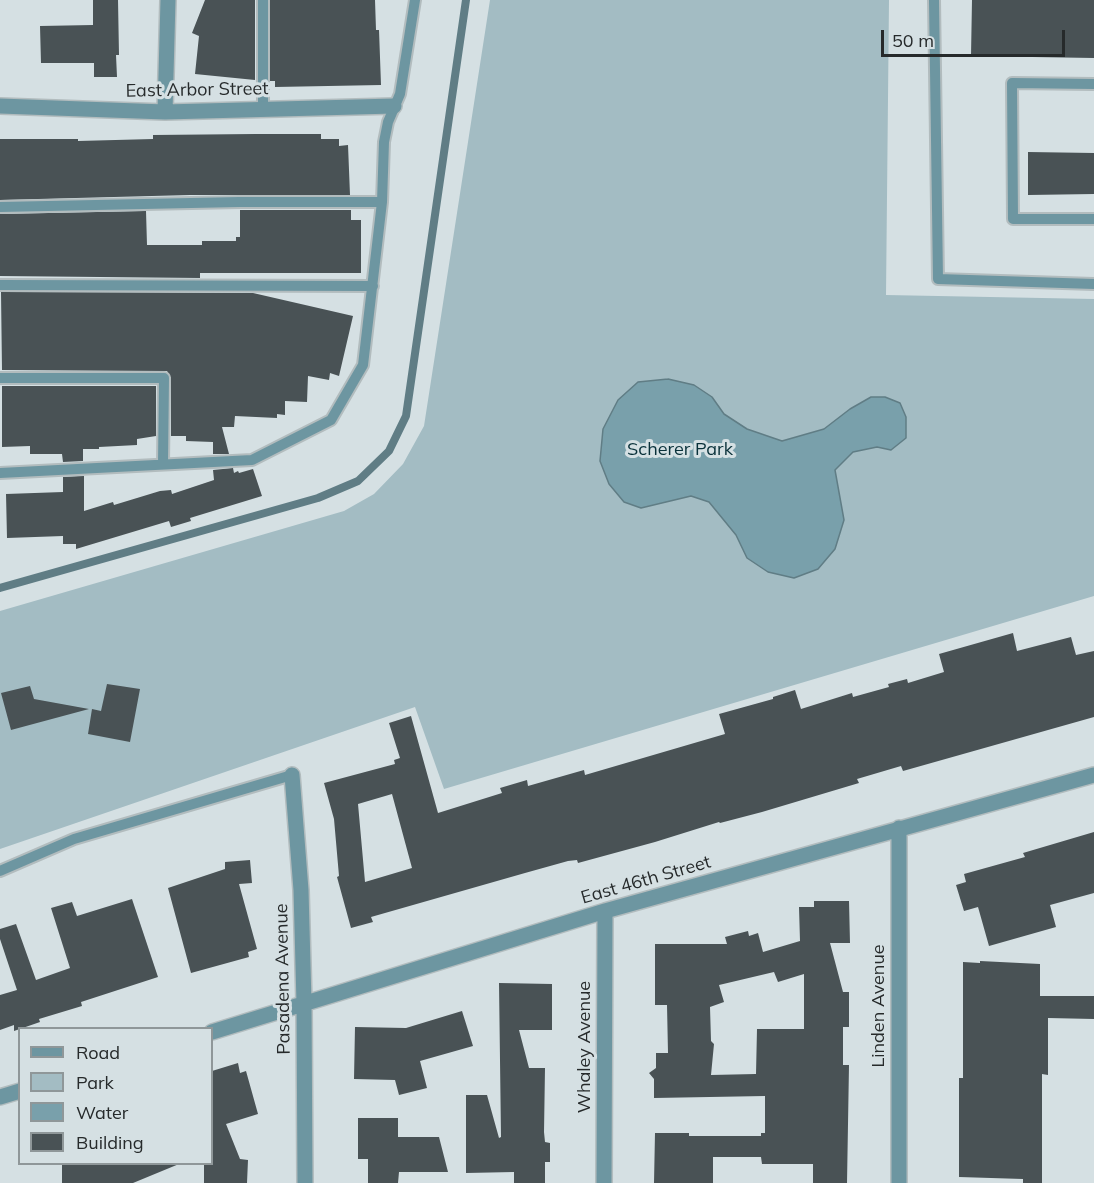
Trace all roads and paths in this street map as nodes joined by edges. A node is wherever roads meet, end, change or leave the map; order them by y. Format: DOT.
graph roads {
  1 [pos="168,0"];
  2 [pos="263,0"];
  3 [pos="415,0"];
  4 [pos="933,0"];
  5 [pos="1094,84"];
  6 [pos="0,106"];
  7 [pos="394,106"];
  8 [pos="263,109"];
  9 [pos="165,112"];
  10 [pos="382,202"];
  11 [pos="0,207"];
  12 [pos="1094,219"];
  13 [pos="1094,284"];
  14 [pos="0,285"];
  15 [pos="373,286"];
  16 [pos="0,378"];
  17 [pos="163,464"];
  18 [pos="0,473"];
  19 [pos="292,775"];
  20 [pos="1094,775"];
  21 [pos="899,828"];
  22 [pos="0,871"];
  23 [pos="605,911"];
  24 [pos="304,1003"];
  25 [pos="213,1032"];
  26 [pos="18,1092"];
  27 [pos="0,1097"];
  28 [pos="305,1183"];
  29 [pos="604,1183"];
  30 [pos="899,1183"];
  1 -- 9 [label="street"];
  2 -- 8 [label="lane"];
  3 -- 7 [label="lane"];
  4 -- 13 [label="lane"];
  5 -- 12 [label="lane"];
  6 -- 9 [label="street, East Arbor Street"];
  7 -- 8 [label="street, East Arbor Street"];
  7 -- 10 [label="lane"];
  8 -- 9 [label="street, East Arbor Street"];
  10 -- 11 [label="lane"];
  10 -- 15 [label="lane"];
  14 -- 15 [label="lane"];
  15 -- 17 [label="lane"];
  16 -- 17 [label="lane"];
  17 -- 18 [label="lane"];
  19 -- 22 [label="lane"];
  19 -- 24 [label="street, Pasadena Avenue"];
  20 -- 21 [label="street, East 46th Street"];
  21 -- 23 [label="street, East 46th Street"];
  21 -- 30 [label="street, Linden Avenue"];
  23 -- 24 [label="street, East 46th Street"];
  23 -- 29 [label="street, Whaley Avenue"];
  24 -- 25 [label="street, East 46th Street"];
  24 -- 28 [label="street, Pasadena Avenue"];
  26 -- 27 [label="street"];
}
